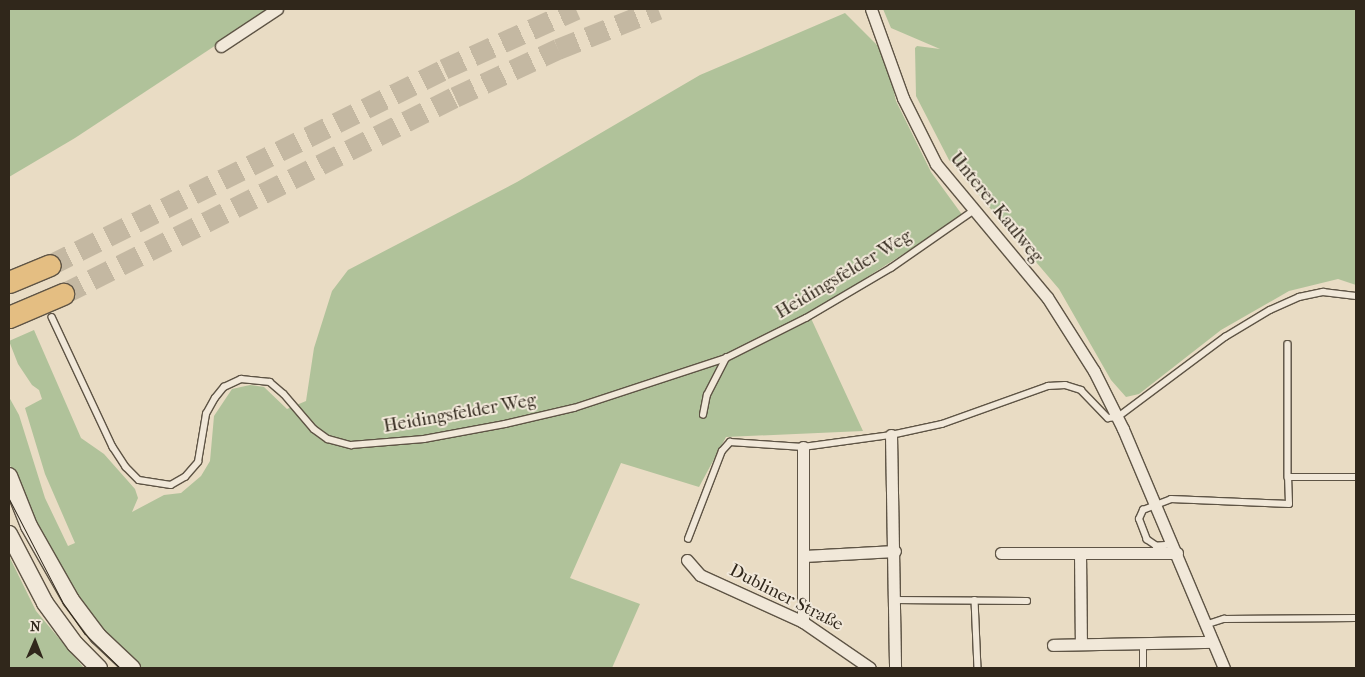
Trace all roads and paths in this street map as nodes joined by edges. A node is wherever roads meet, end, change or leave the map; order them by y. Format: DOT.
graph roads {
  1 [pos="277,9"];
  2 [pos="871,9"];
  3 [pos="221,46"];
  4 [pos="973,211"];
  5 [pos="50,265"];
  6 [pos="9,282"];
  7 [pos="63,294"];
  8 [pos="1356,296"];
  9 [pos="9,317"];
  10 [pos="52,317"];
  11 [pos="1288,344"];
  12 [pos="726,358"];
  13 [pos="703,415"];
  14 [pos="1118,417"];
  15 [pos="891,435"];
  16 [pos="803,447"];
  17 [pos="9,476"];
  18 [pos="1288,477"];
  19 [pos="1356,477"];
  20 [pos="1156,504"];
  21 [pos="9,534"];
  22 [pos="688,540"];
  23 [pos="1176,549"];
  24 [pos="895,551"];
  25 [pos="1001,553"];
  26 [pos="1080,553"];
  27 [pos="804,556"];
  28 [pos="687,560"];
  29 [pos="895,600"];
  30 [pos="975,600"];
  31 [pos="1027,601"];
  32 [pos="1356,618"];
  33 [pos="803,622"];
  34 [pos="1205,625"];
  35 [pos="1212,642"];
  36 [pos="1081,643"];
  37 [pos="1143,643"];
  38 [pos="1053,644"];
  39 [pos="100,668"];
  40 [pos="132,668"];
  41 [pos="870,668"];
  42 [pos="895,668"];
  43 [pos="978,668"];
  44 [pos="1143,668"];
  45 [pos="1224,668"];
  1 -- 3 [label="street"];
  2 -- 4 [label="street, Unterer Kaulweg"];
  4 -- 12 [label="lane, Heidingsfelder Weg"];
  4 -- 14 [label="street, Unterer Kaulweg"];
  5 -- 6 [label="highway"];
  7 -- 9 [label="highway"];
  8 -- 14 [label="lane"];
  10 -- 12 [label="lane, Heidingsfelder Weg"];
  11 -- 18 [label="lane"];
  12 -- 13 [label="lane"];
  14 -- 15 [label="lane"];
  14 -- 20 [label="street, Unterer Kaulweg"];
  15 -- 16 [label="lane"];
  15 -- 24 [label="street"];
  16 -- 22 [label="lane"];
  16 -- 27 [label="street"];
  17 -- 40 [label="main road"];
  18 -- 19 [label="lane"];
  18 -- 20 [label="lane"];
  20 -- 23 [label="street, Unterer Kaulweg"];
  20 -- 23 [label="lane"];
  21 -- 39 [label="main road"];
  23 -- 26 [label="street"];
  23 -- 34 [label="street, Unterer Kaulweg"];
  24 -- 27 [label="street"];
  24 -- 29 [label="street"];
  25 -- 26 [label="street"];
  26 -- 36 [label="street"];
  27 -- 33 [label="street"];
  28 -- 33 [label="street, Dubliner Straße"];
  29 -- 30 [label="lane"];
  29 -- 42 [label="street"];
  30 -- 31 [label="lane"];
  30 -- 43 [label="lane"];
  32 -- 34 [label="lane"];
  33 -- 41 [label="street, Dubliner Straße"];
  34 -- 35 [label="street, Unterer Kaulweg"];
  35 -- 37 [label="street"];
  35 -- 45 [label="street, Unterer Kaulweg"];
  36 -- 37 [label="street"];
  36 -- 38 [label="street"];
  37 -- 44 [label="lane"];
}
